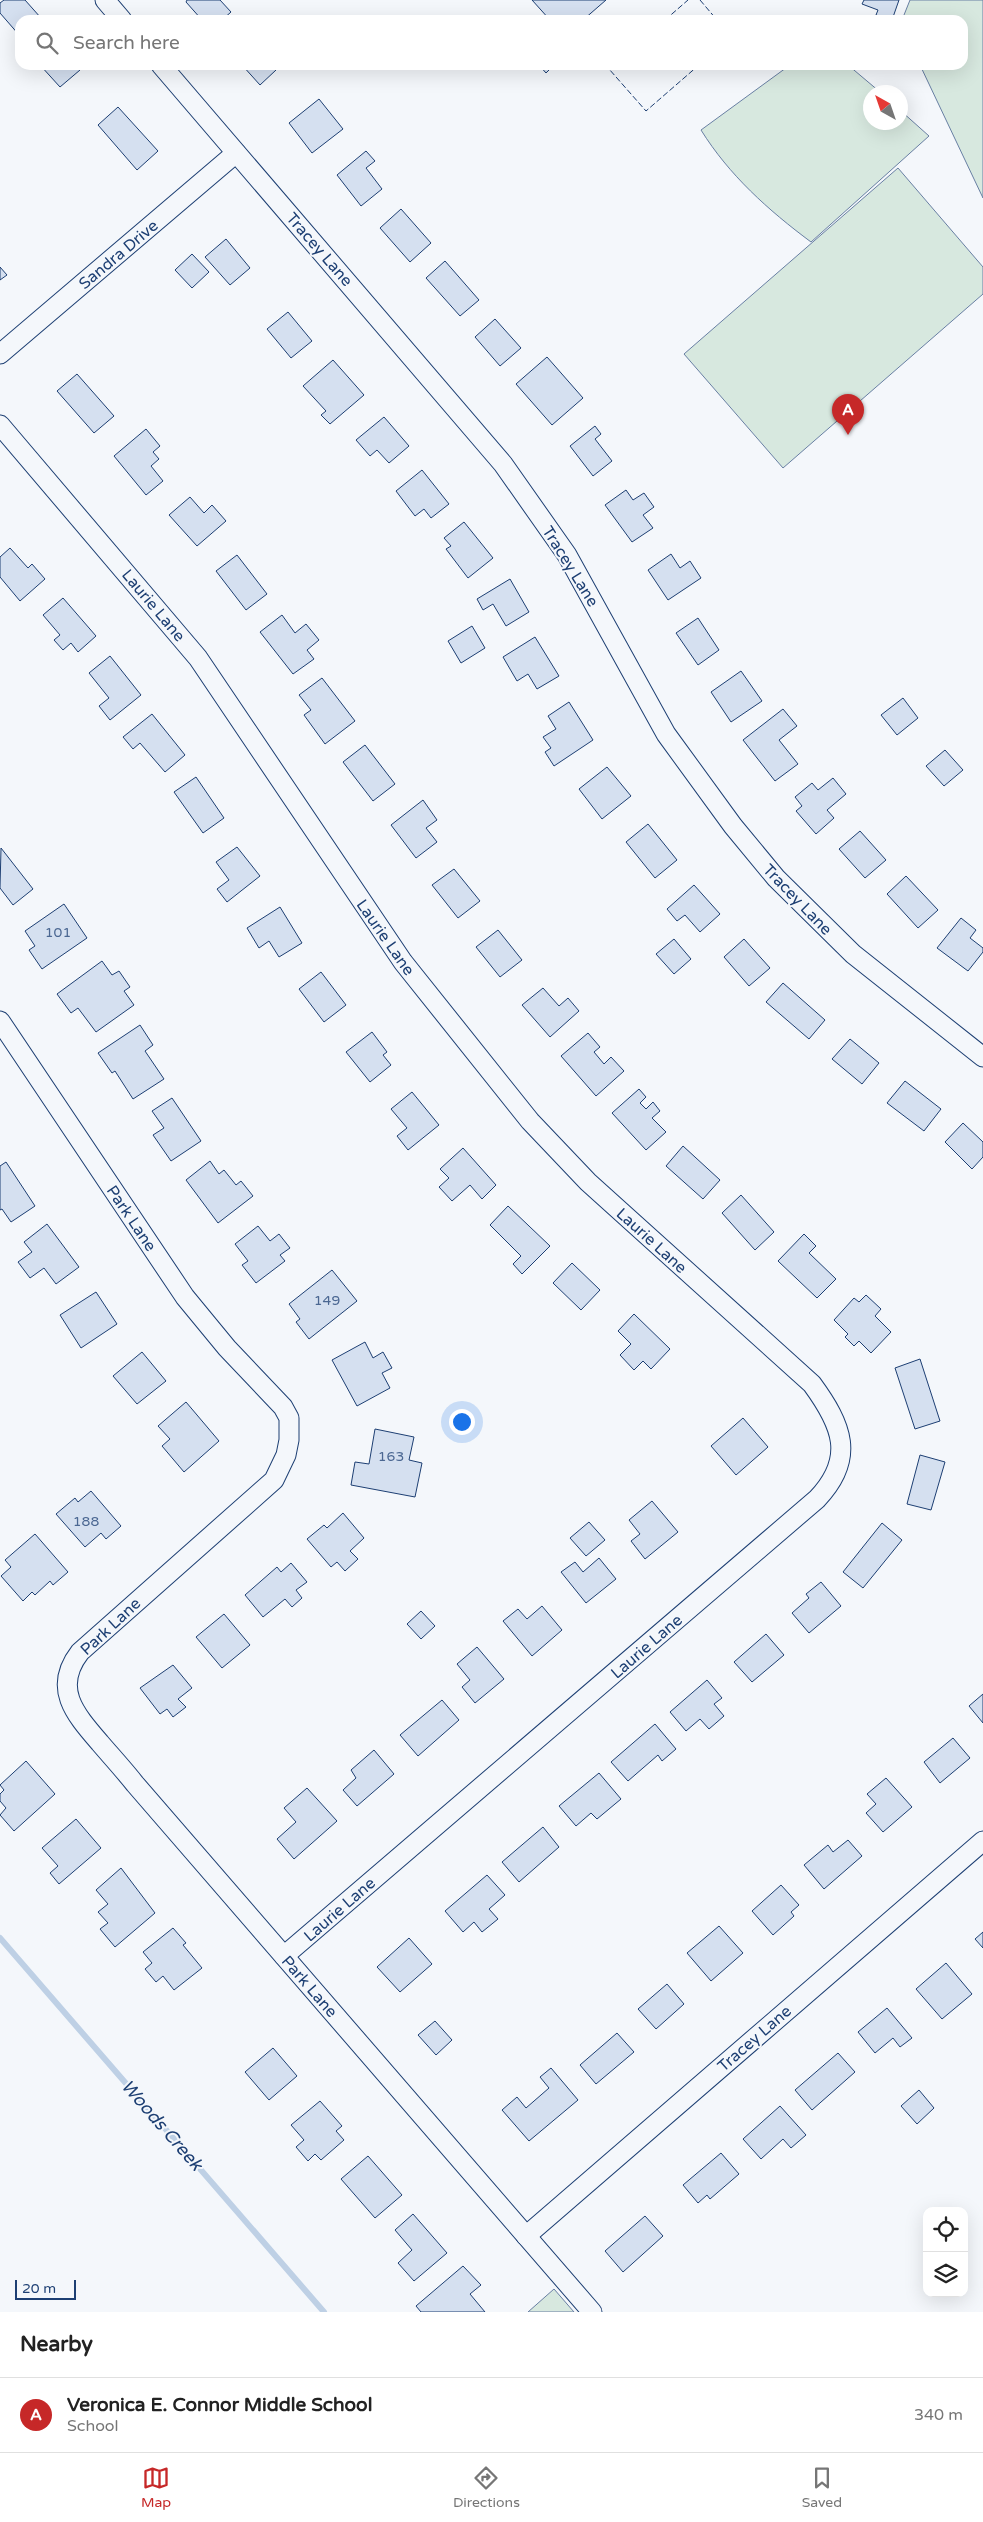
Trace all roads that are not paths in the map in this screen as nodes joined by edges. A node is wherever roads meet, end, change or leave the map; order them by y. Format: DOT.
graph roads {
  1 [pos="105,0"];
  2 [pos="118,15"];
  3 [pos="165,70"];
  4 [pos="236,153"];
  5 [pos="0,354"];
  6 [pos="0,425"];
  7 [pos="0,1021"];
  8 [pos="983,1057"];
  9 [pos="983,1841"];
  10 [pos="284,1956"];
  11 [pos="526,2236"];
  12 [pos="592,2312"];
  1 -- 2 [label="street"];
  3 -- 4 [label="street, Tracey Lane"];
  4 -- 5 [label="street, Sandra Drive"];
  4 -- 8 [label="street, Tracey Lane"];
  6 -- 10 [label="street, Laurie Lane"];
  7 -- 10 [label="street, Park Lane"];
  9 -- 11 [label="street, Tracey Lane"];
  10 -- 11 [label="street, Park Lane"];
  11 -- 12 [label="street, Park Lane"];
}
